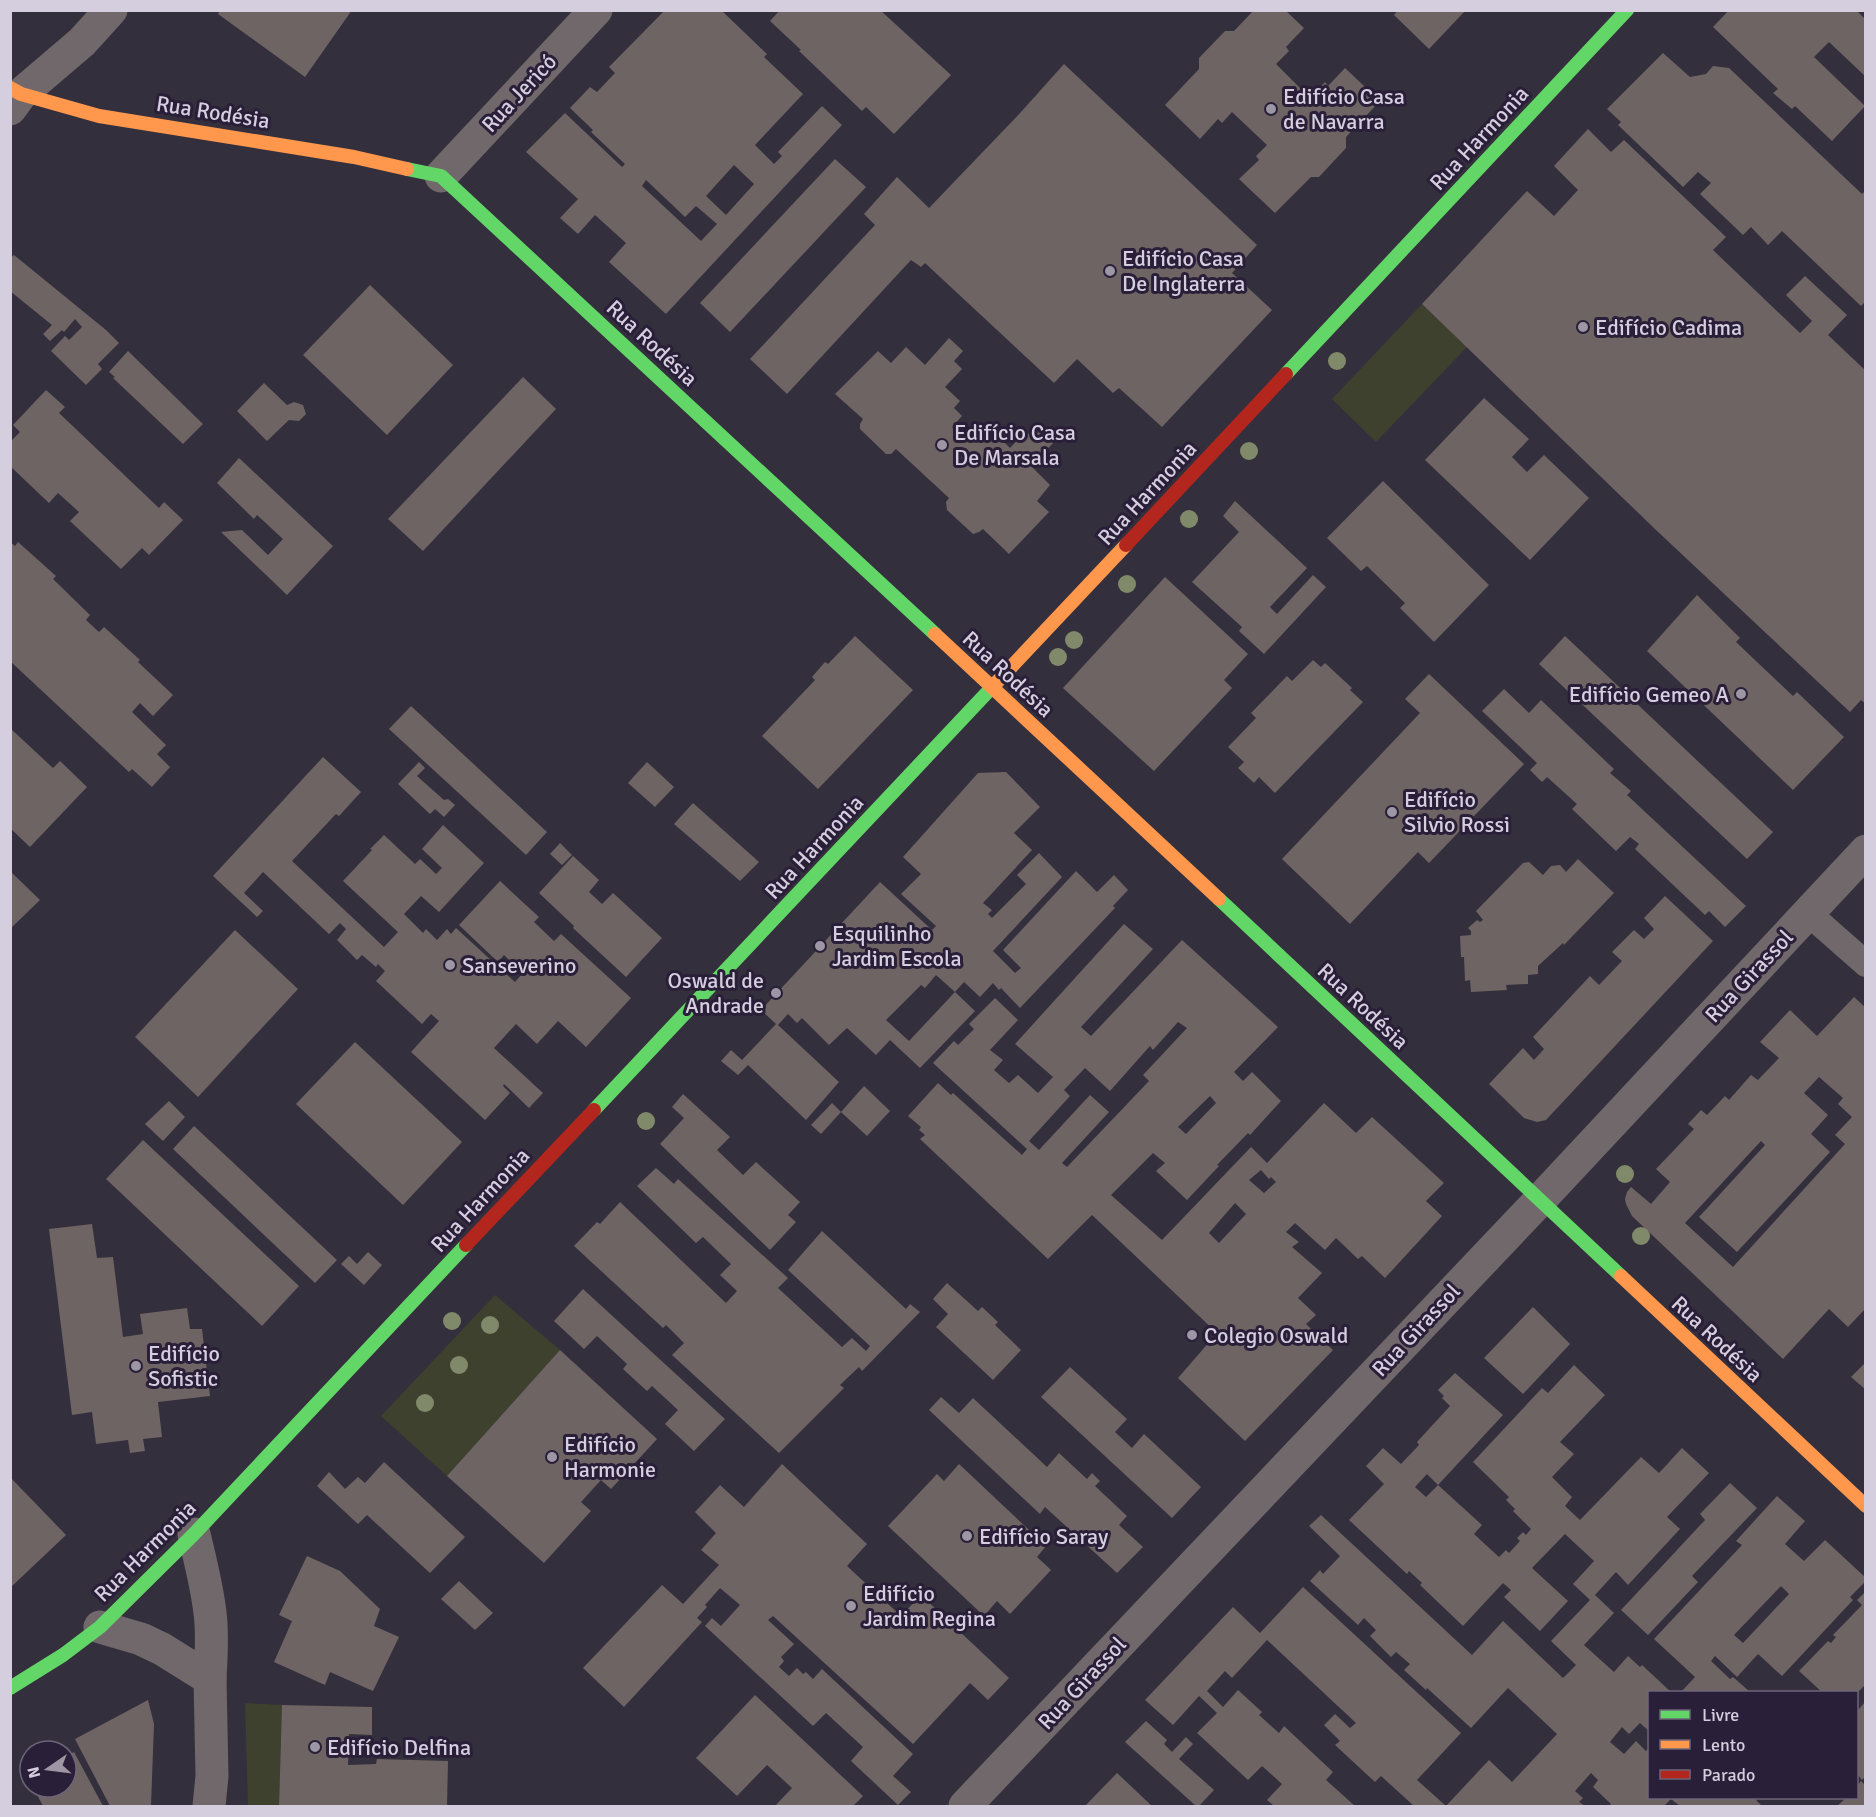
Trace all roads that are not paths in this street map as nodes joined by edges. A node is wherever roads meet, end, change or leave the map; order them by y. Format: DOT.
graph roads {
  1 [pos="111,10"];
  2 [pos="596,10"];
  3 [pos="1627,10"];
  4 [pos="14,97"];
  5 [pos="441,176"];
  6 [pos="993,687"];
  7 [pos="1866,851"];
  8 [pos="1808,913"];
  9 [pos="1866,964"];
  10 [pos="1539,1201"];
  11 [pos="1866,1506"];
  12 [pos="194,1534"];
  13 [pos="100,1627"];
  14 [pos="210,1679"];
  15 [pos="10,1688"];
  16 [pos="209,1806"];
  17 [pos="965,1806"];
  1 -- 4 [label="street"];
  2 -- 5 [label="street, Rua Jericó"];
  3 -- 6 [label="street, Rua Harmonia"];
  4 -- 5 [label="street, Rua Rodésia"];
  5 -- 6 [label="street, Rua Rodésia"];
  6 -- 10 [label="street, Rua Rodésia"];
  6 -- 12 [label="street, Rua Harmonia"];
  7 -- 8 [label="street, Rua Girassol"];
  8 -- 9 [label="lane"];
  8 -- 10 [label="street, Rua Girassol"];
  10 -- 11 [label="street, Rua Rodésia"];
  10 -- 17 [label="street, Rua Girassol"];
  12 -- 13 [label="street, Rua Harmonia"];
  12 -- 14 [label="street"];
  13 -- 14 [label="street"];
  13 -- 15 [label="street, Rua Harmonia"];
  14 -- 16 [label="street"];
}
